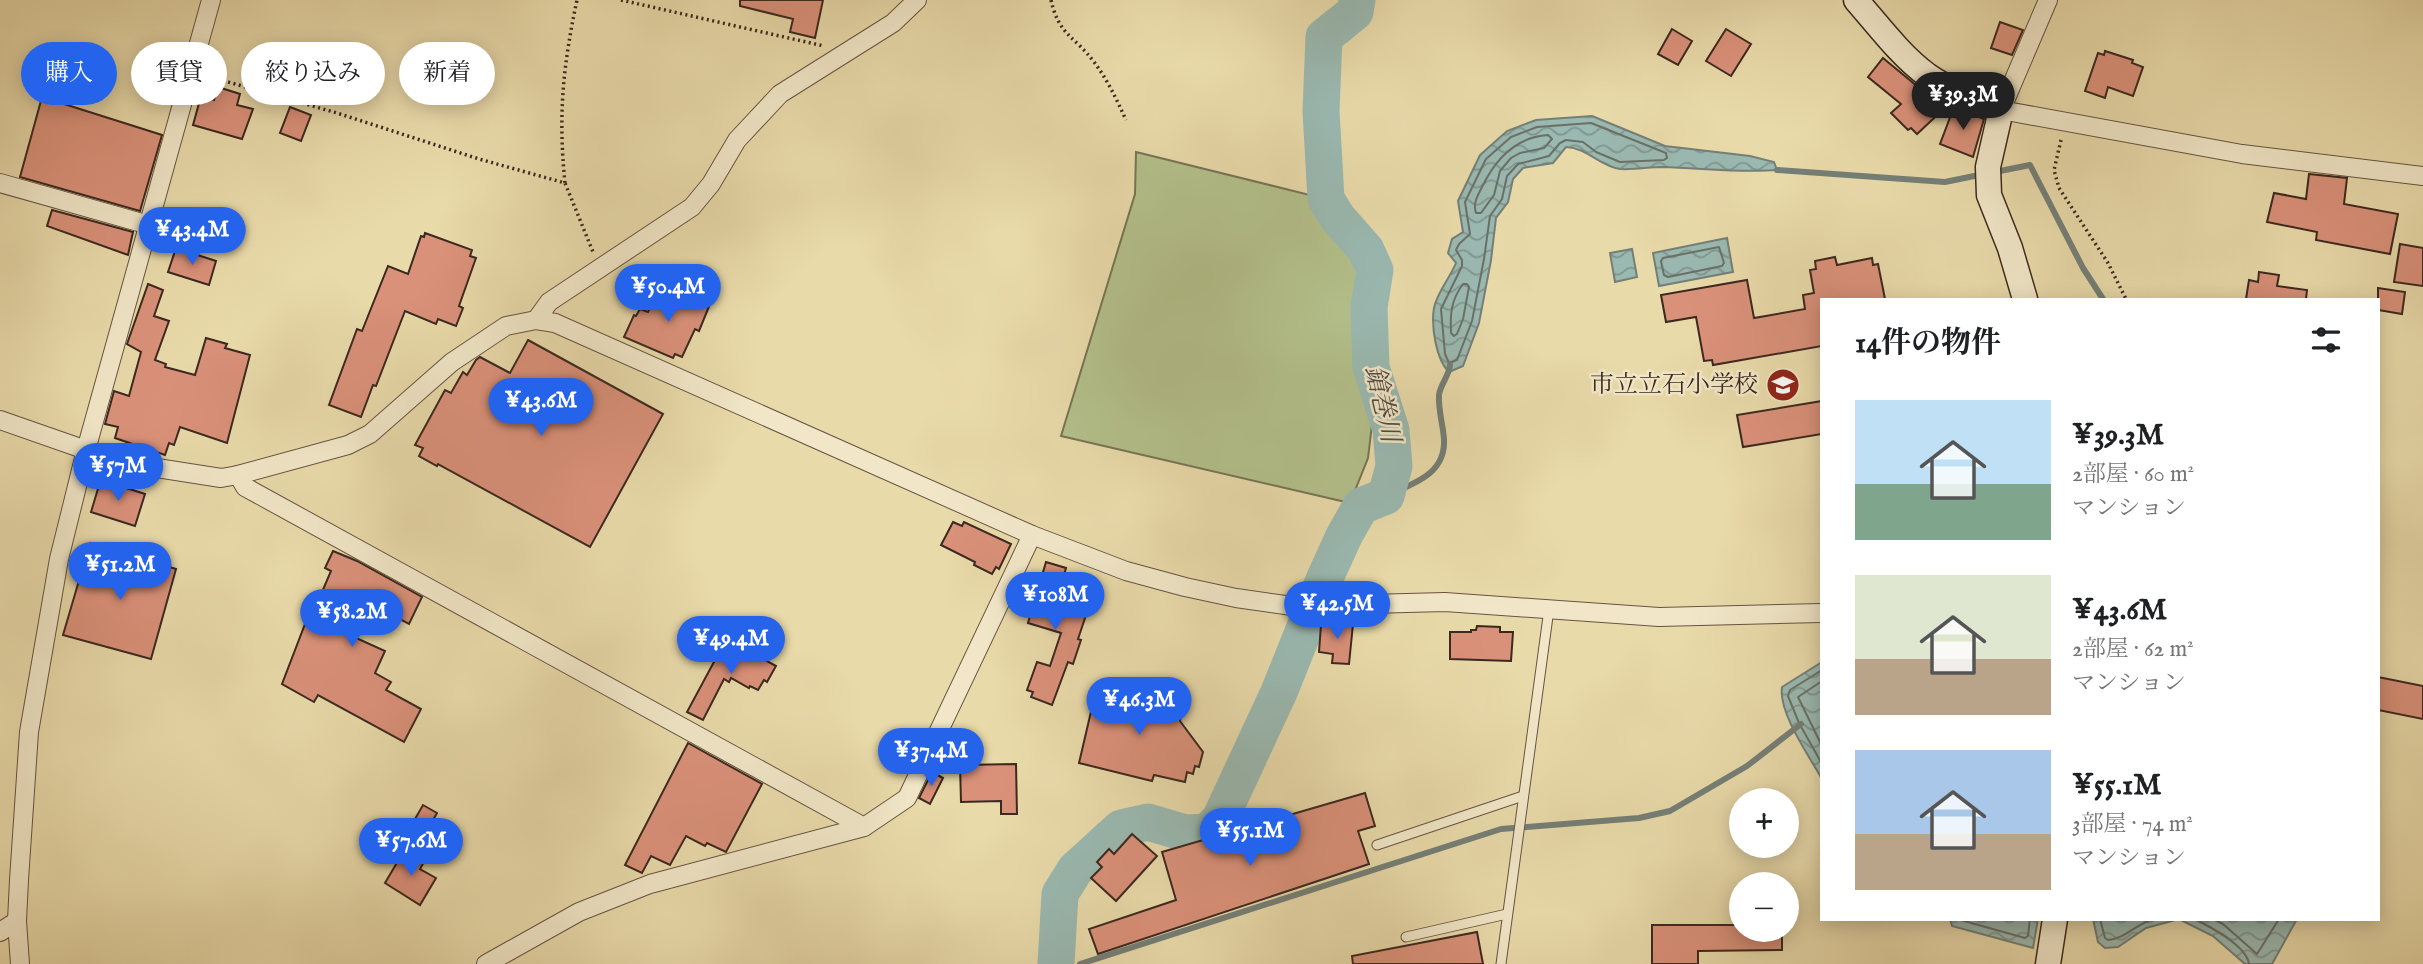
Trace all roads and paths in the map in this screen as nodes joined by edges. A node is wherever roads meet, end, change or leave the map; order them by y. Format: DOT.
graph roads {
  1 [pos="211,0"];
  2 [pos="577,0"];
  3 [pos="621,0"];
  4 [pos="917,0"];
  5 [pos="1051,0"];
  6 [pos="1856,0"];
  7 [pos="2048,0"];
  8 [pos="199,42"];
  9 [pos="846,51"];
  10 [pos="227,82"];
  11 [pos="182,105"];
  12 [pos="2001,110"];
  13 [pos="1126,120"];
  14 [pos="2066,122"];
  15 [pos="2423,176"];
  16 [pos="0,183"];
  17 [pos="565,183"];
  18 [pos="149,225"];
  19 [pos="600,270"];
  20 [pos="2025,298"];
  21 [pos="2126,298"];
  22 [pos="536,320"];
  23 [pos="0,420"];
  24 [pos="86,450"];
  25 [pos="238,475"];
  26 [pos="1032,536"];
  27 [pos="1549,609"];
  28 [pos="1820,613"];
  29 [pos="1523,796"];
  30 [pos="864,827"];
  31 [pos="1377,845"];
  32 [pos="1507,914"];
  33 [pos="17,921"];
  34 [pos="2054,921"];
  35 [pos="0,932"];
  36 [pos="1406,937"];
  37 [pos="20,964"];
  38 [pos="486,964"];
  39 [pos="1501,964"];
  40 [pos="2048,964"];
  1 -- 8 [label="street"];
  2 -- 17 [label="path"];
  3 -- 9 [label="path"];
  4 -- 9 [label="street"];
  5 -- 13 [label="path"];
  6 -- 12 [label="street"];
  7 -- 12 [label="street"];
  9 -- 19 [label="street"];
  10 -- 17 [label="path"];
  11 -- 18 [label="street"];
  12 -- 14 [label="street"];
  12 -- 20 [label="street"];
  14 -- 15 [label="street"];
  14 -- 21 [label="path"];
  16 -- 18 [label="street"];
  17 -- 19 [label="path"];
  18 -- 24 [label="street"];
  19 -- 22 [label="street"];
  22 -- 25 [label="street"];
  22 -- 26 [label="street"];
  23 -- 24 [label="street"];
  24 -- 25 [label="street"];
  24 -- 33 [label="street"];
  25 -- 30 [label="street"];
  26 -- 27 [label="street"];
  26 -- 30 [label="street"];
  27 -- 28 [label="street"];
  27 -- 29 [label="lane"];
  29 -- 31 [label="lane"];
  29 -- 32 [label="lane"];
  30 -- 38 [label="street"];
  32 -- 36 [label="lane"];
  32 -- 39 [label="lane"];
  33 -- 35 [label="street"];
  33 -- 37 [label="street"];
  34 -- 40 [label="street"];
}
